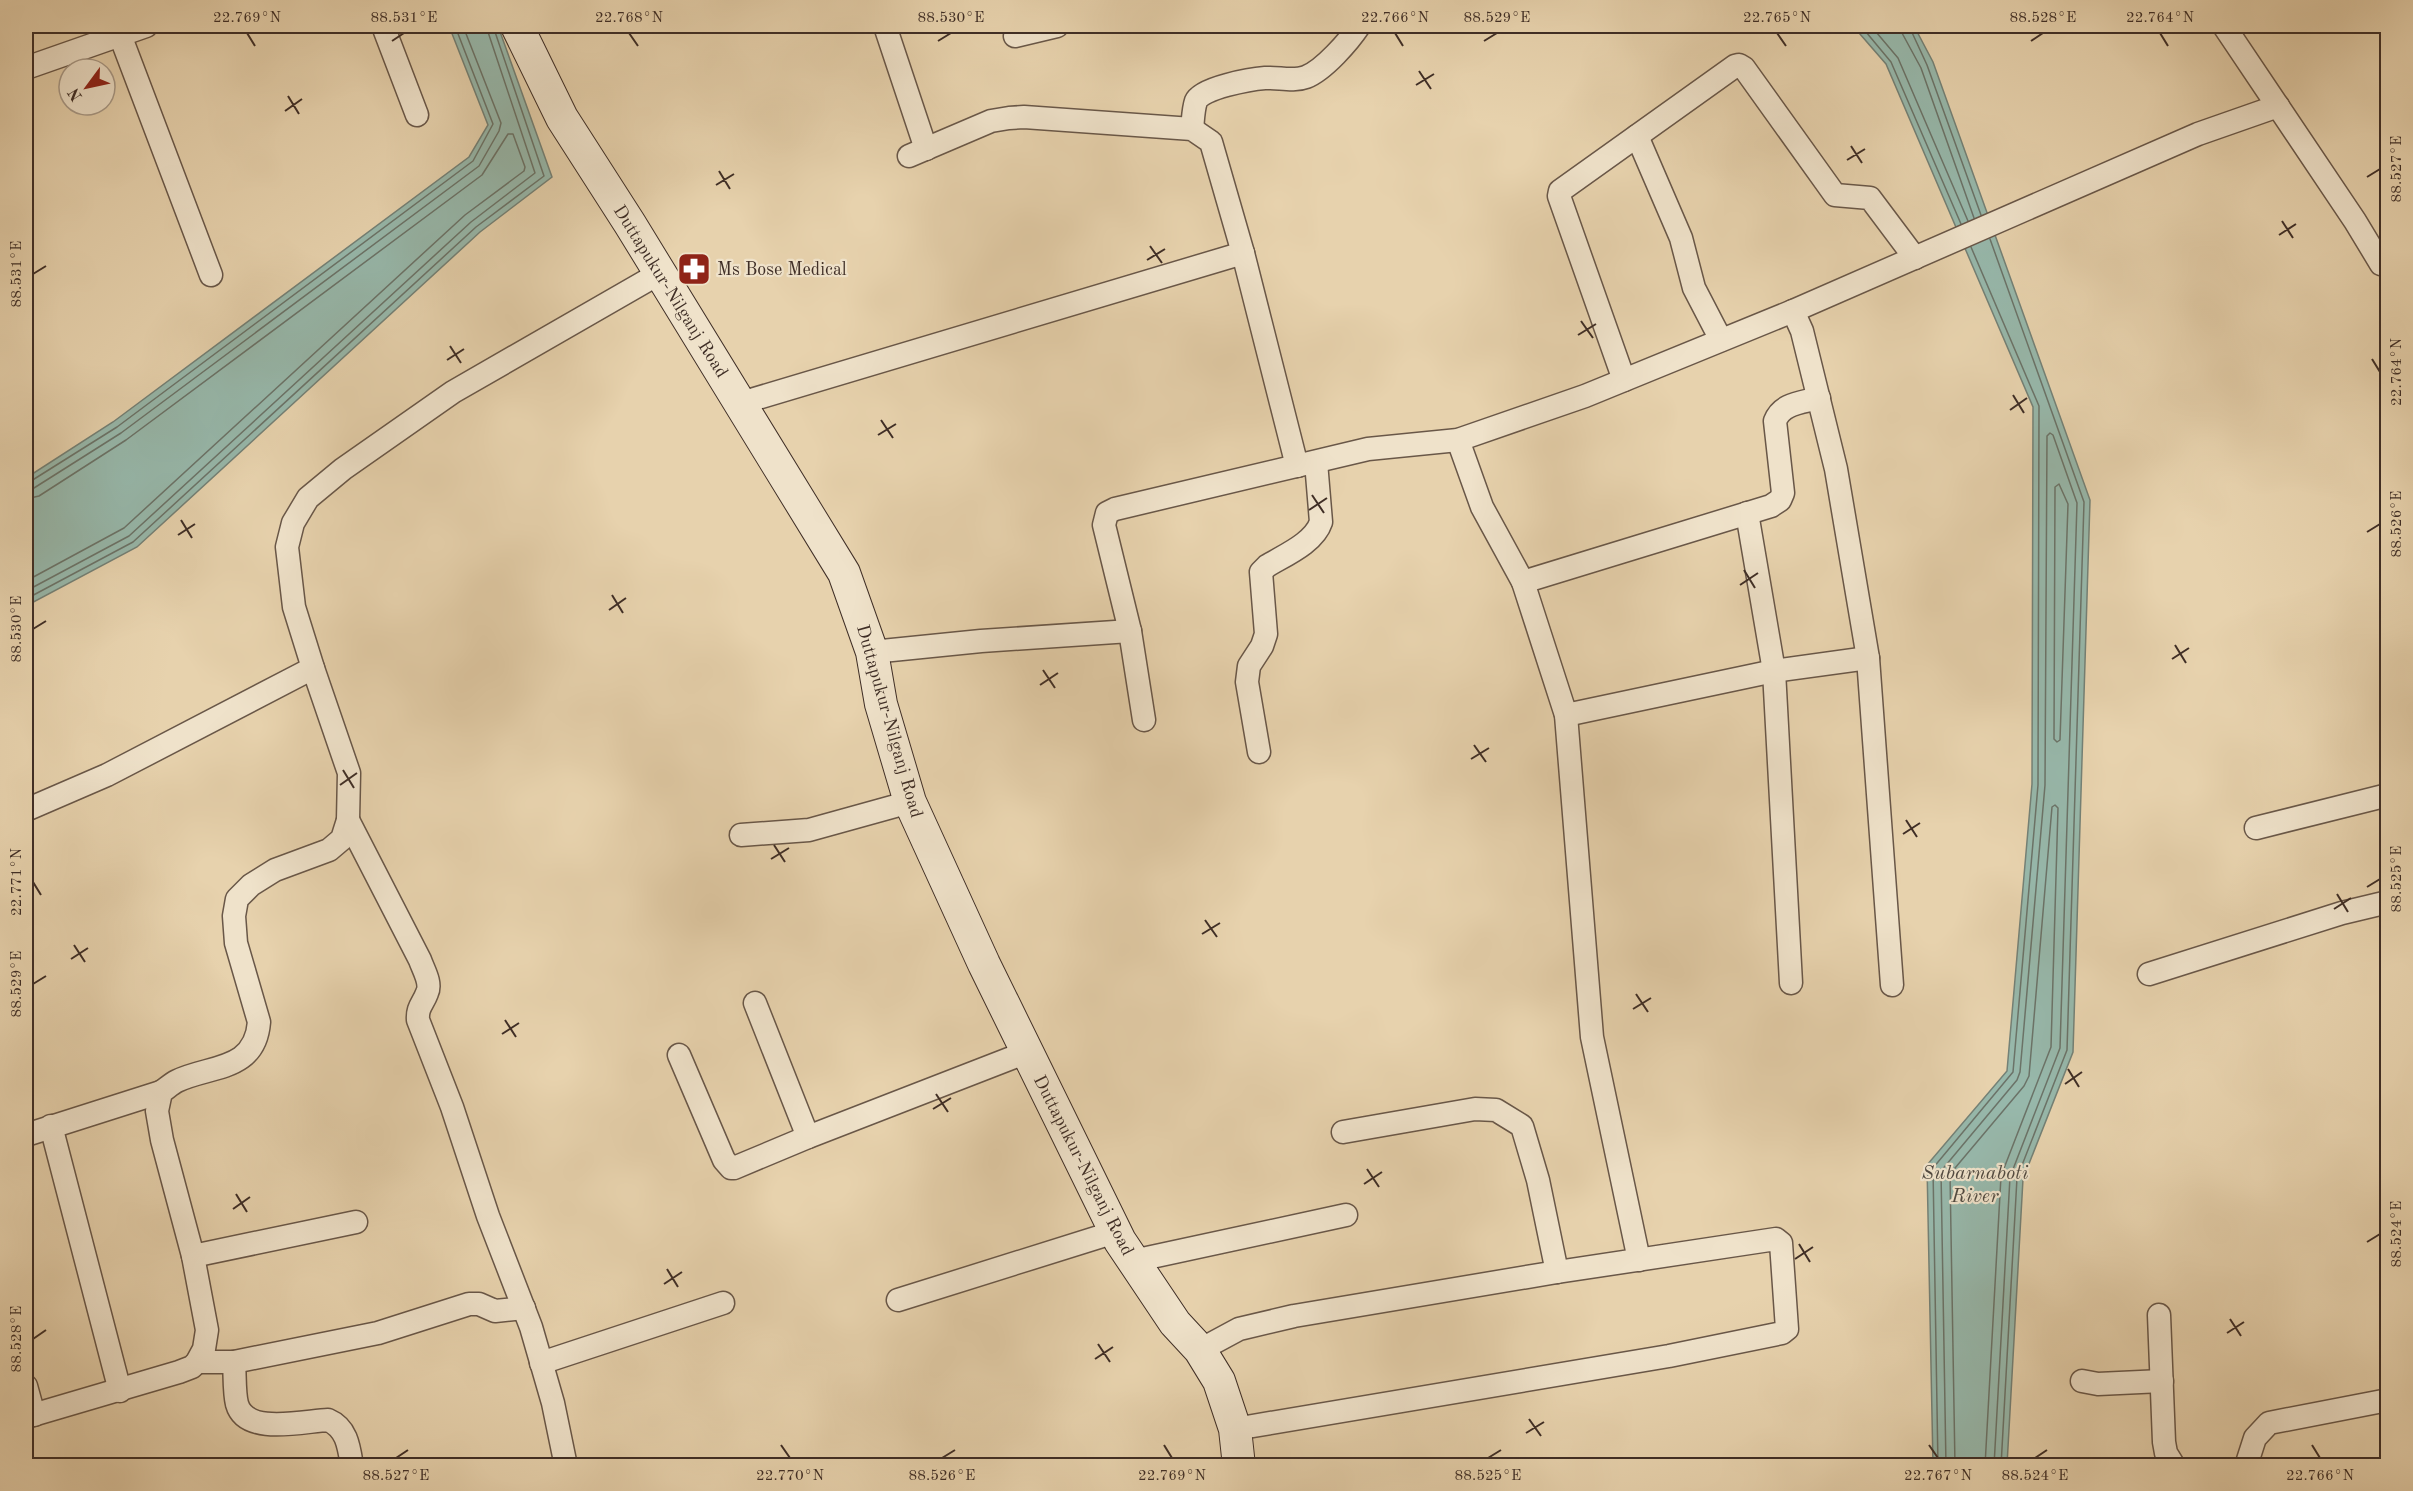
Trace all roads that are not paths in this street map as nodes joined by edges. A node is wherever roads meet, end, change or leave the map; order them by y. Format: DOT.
graph roads {
  1 [pos="146,26"];
  2 [pos="383,26"];
  3 [pos="517,26"];
  4 [pos="885,26"];
  5 [pos="1057,26"];
  6 [pos="1358,26"];
  7 [pos="2224,26"];
  8 [pos="104,34"];
  9 [pos="1015,36"];
  10 [pos="26,69"];
  11 [pos="2278,106"];
  12 [pos="417,115"];
  13 [pos="1192,129"];
  14 [pos="1637,136"];
  15 [pos="1243,254"];
  16 [pos="1915,258"];
  17 [pos="2385,267"];
  18 [pos="660,273"];
  19 [pos="211,275"];
  20 [pos="1792,311"];
  21 [pos="1721,340"];
  22 [pos="1624,380"];
  23 [pos="1819,398"];
  24 [pos="741,403"];
  25 [pos="1458,440"];
  26 [pos="1307,464"];
  27 [pos="1747,513"];
  28 [pos="1523,582"];
  29 [pos="1130,631"];
  30 [pos="872,652"];
  31 [pos="1868,658"];
  32 [pos="313,668"];
  33 [pos="1774,671"];
  34 [pos="1566,716"];
  35 [pos="1144,720"];
  36 [pos="1259,752"];
  37 [pos="2388,795"];
  38 [pos="910,802"];
  39 [pos="26,810"];
  40 [pos="348,820"];
  41 [pos="2256,828"];
  42 [pos="741,835"];
  43 [pos="2388,902"];
  44 [pos="2149,974"];
  45 [pos="1791,983"];
  46 [pos="1892,985"];
  47 [pos="755,1003"];
  48 [pos="1027,1052"];
  49 [pos="679,1054"];
  50 [pos="161,1092"];
  51 [pos="51,1126"];
  52 [pos="1343,1132"];
  53 [pos="26,1135"];
  54 [pos="808,1137"];
  55 [pos="1346,1215"];
  56 [pos="356,1222"];
  57 [pos="1115,1232"];
  58 [pos="193,1256"];
  59 [pos="1639,1260"];
  60 [pos="1133,1261"];
  61 [pos="1557,1272"];
  62 [pos="898,1300"];
  63 [pos="723,1303"];
  64 [pos="524,1308"];
  65 [pos="2158,1315"];
  66 [pos="1200,1350"];
  67 [pos="197,1362"];
  68 [pos="234,1362"];
  69 [pos="541,1363"];
  70 [pos="2162,1380"];
  71 [pos="2082,1381"];
  72 [pos="26,1386"];
  73 [pos="120,1390"];
  74 [pos="2388,1400"];
  75 [pos="30,1416"];
  76 [pos="1235,1429"];
  77 [pos="352,1466"];
  78 [pos="566,1466"];
  79 [pos="1239,1466"];
  80 [pos="2175,1466"];
  81 [pos="2246,1466"];
  1 -- 8 [label="street"];
  2 -- 12 [label="street"];
  3 -- 18 [label="main road, Duttapukur-Nilganj Road"];
  4 -- 13 [label="street"];
  5 -- 9 [label="street"];
  6 -- 13 [label="street"];
  7 -- 11 [label="street"];
  8 -- 10 [label="street"];
  8 -- 19 [label="street"];
  11 -- 16 [label="street"];
  11 -- 17 [label="street"];
  13 -- 15 [label="street"];
  14 -- 16 [label="street"];
  14 -- 21 [label="street"];
  14 -- 22 [label="street"];
  15 -- 24 [label="street"];
  15 -- 26 [label="street"];
  16 -- 20 [label="street"];
  18 -- 24 [label="main road, Duttapukur-Nilganj Road"];
  18 -- 32 [label="street"];
  20 -- 21 [label="street"];
  20 -- 23 [label="street"];
  21 -- 22 [label="street"];
  22 -- 25 [label="street"];
  23 -- 27 [label="street"];
  23 -- 31 [label="street"];
  24 -- 30 [label="main road, Duttapukur-Nilganj Road"];
  25 -- 26 [label="street"];
  25 -- 28 [label="street"];
  26 -- 29 [label="street"];
  26 -- 36 [label="street"];
  27 -- 28 [label="street"];
  27 -- 33 [label="street"];
  28 -- 34 [label="street"];
  29 -- 30 [label="street"];
  29 -- 35 [label="street"];
  30 -- 38 [label="main road, Duttapukur-Nilganj Road"];
  31 -- 33 [label="street"];
  31 -- 46 [label="street"];
  32 -- 39 [label="street"];
  32 -- 40 [label="street"];
  33 -- 34 [label="street"];
  33 -- 45 [label="street"];
  34 -- 59 [label="street"];
  37 -- 41 [label="street"];
  38 -- 42 [label="street"];
  38 -- 48 [label="main road, Duttapukur-Nilganj Road"];
  40 -- 50 [label="street"];
  40 -- 64 [label="street"];
  43 -- 44 [label="street"];
  47 -- 54 [label="street"];
  48 -- 54 [label="street"];
  48 -- 57 [label="main road, Duttapukur-Nilganj Road"];
  49 -- 54 [label="street"];
  50 -- 51 [label="street"];
  50 -- 58 [label="street"];
  51 -- 53 [label="street"];
  51 -- 73 [label="street"];
  52 -- 61 [label="street"];
  55 -- 60 [label="street"];
  56 -- 58 [label="street"];
  57 -- 60 [label="main road, Duttapukur-Nilganj Road"];
  57 -- 62 [label="street"];
  58 -- 67 [label="street"];
  59 -- 61 [label="street"];
  59 -- 76 [label="street"];
  60 -- 66 [label="main road, Duttapukur-Nilganj Road"];
  61 -- 66 [label="street"];
  63 -- 69 [label="street"];
  64 -- 68 [label="street"];
  64 -- 69 [label="street"];
  65 -- 70 [label="street"];
  66 -- 76 [label="main road, Duttapukur-Nilganj Road"];
  67 -- 68 [label="street"];
  67 -- 73 [label="street"];
  68 -- 77 [label="street"];
  69 -- 78 [label="street"];
  70 -- 71 [label="street"];
  70 -- 80 [label="street"];
  72 -- 75 [label="street"];
  73 -- 75 [label="street"];
  74 -- 81 [label="street"];
  76 -- 79 [label="main road, Duttapukur-Nilganj Road"];
}
